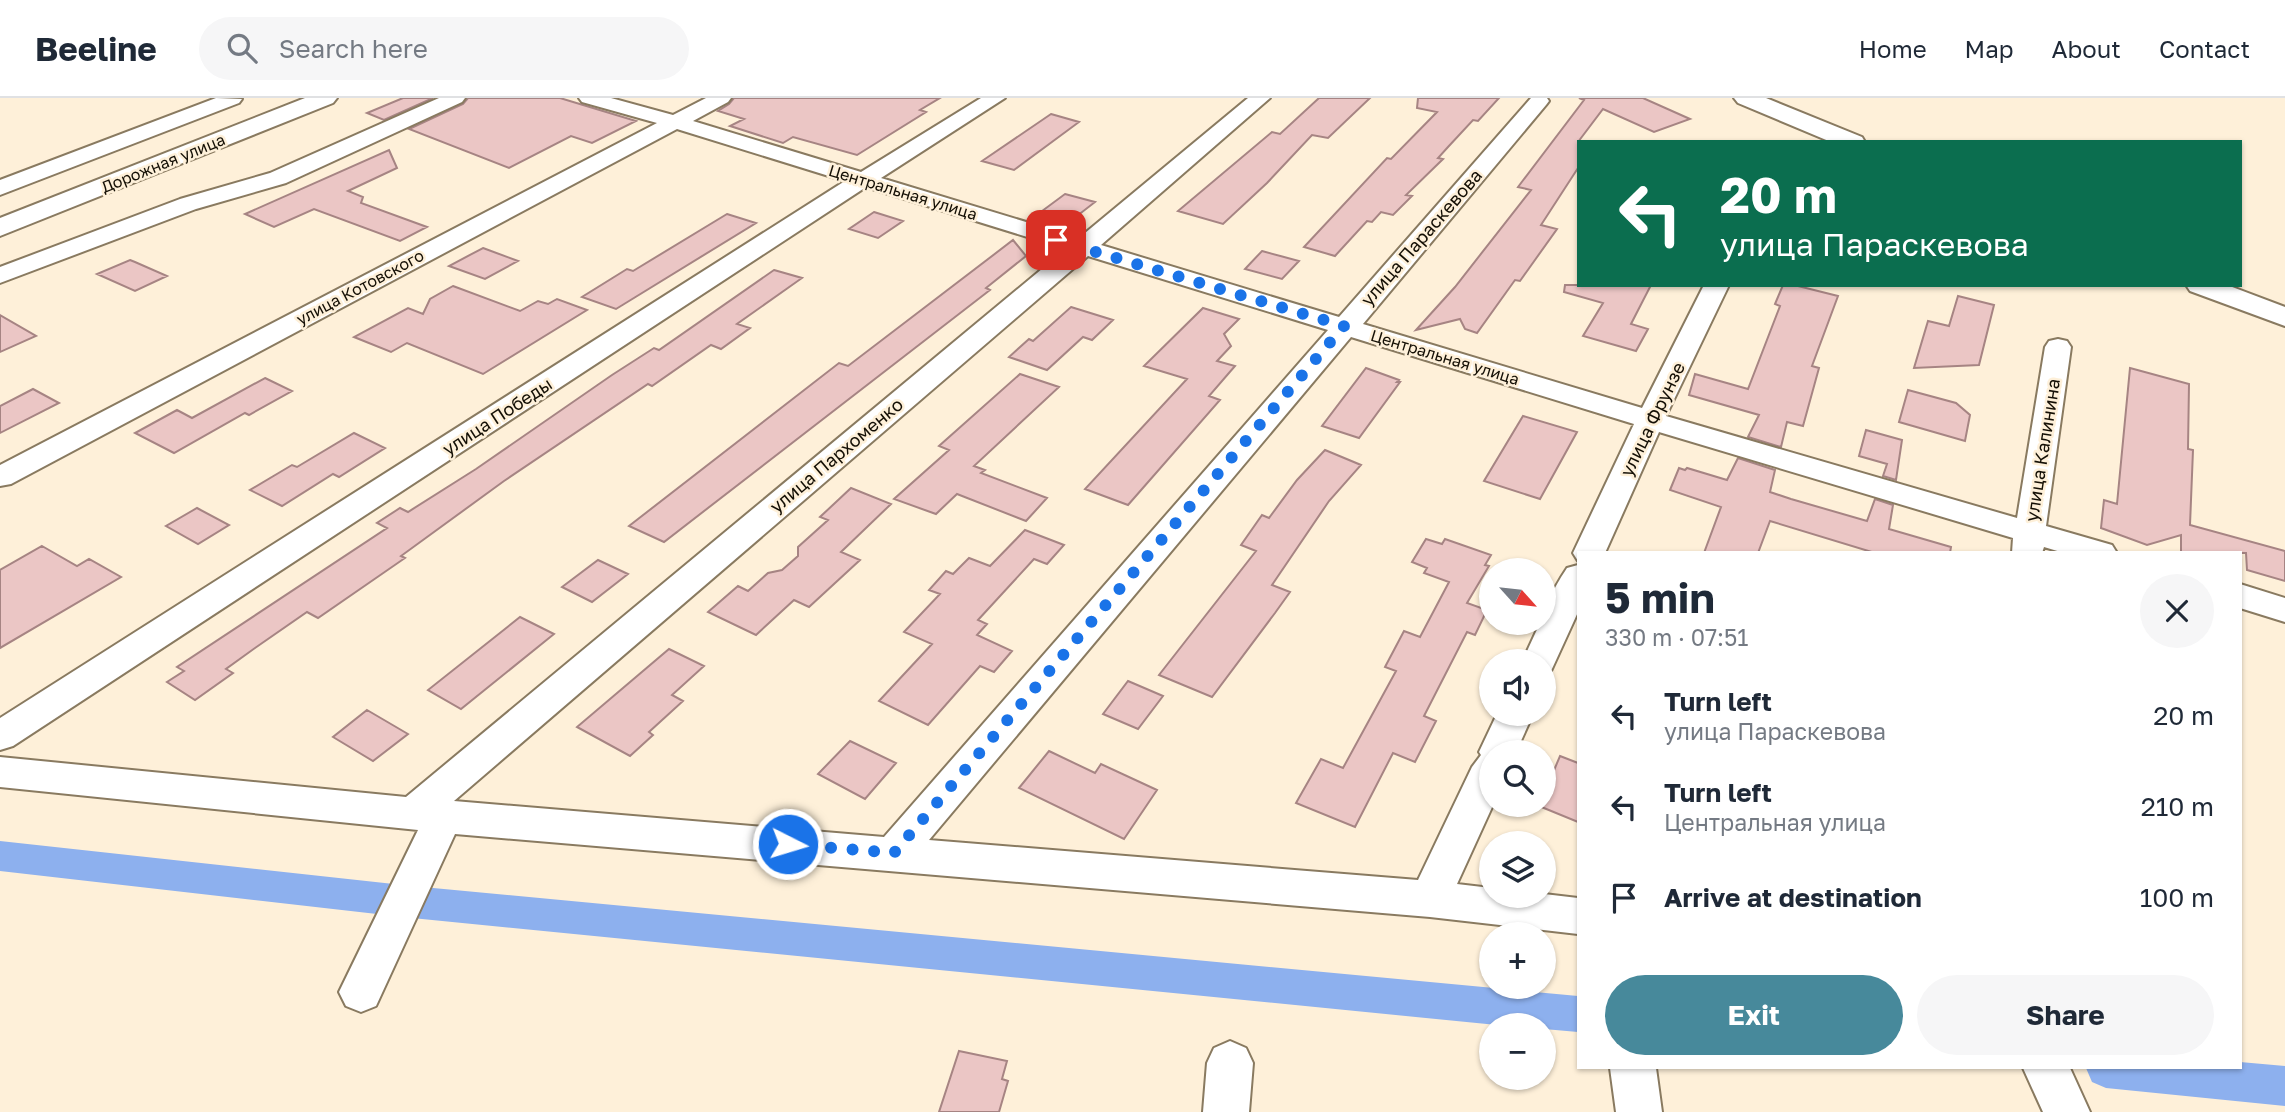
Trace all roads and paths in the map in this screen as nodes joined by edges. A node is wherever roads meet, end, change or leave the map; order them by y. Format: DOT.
graph roads {
  1 [pos="298,98"];
  2 [pos="325,98"];
  3 [pos="456,98"];
  4 [pos="589,98"];
  5 [pos="721,98"];
  6 [pos="995,98"];
  7 [pos="1260,98"];
  8 [pos="1731,98"];
  9 [pos="1746,98"];
  10 [pos="232,99"];
  11 [pos="1539,101"];
  12 [pos="675,122"];
  13 [pos="135,136"];
  14 [pos="1832,140"];
  15 [pos="1848,140"];
  16 [pos="170,149"];
  17 [pos="864,179"];
  18 [pos="0,188"];
  19 [pos="0,215"];
  20 [pos="0,228"];
  21 [pos="1080,247"];
  22 [pos="0,276"];
  23 [pos="1716,287"];
  24 [pos="2205,287"];
  25 [pos="2222,287"];
  26 [pos="2285,310"];
  27 [pos="2285,317"];
  28 [pos="1344,326"];
  29 [pos="2058,347"];
  30 [pos="1650,420"];
  31 [pos="0,477"];
  32 [pos="2028,542"];
  33 [pos="1590,551"];
  34 [pos="2088,551"];
  35 [pos="1577,578"];
  36 [pos="2242,597"];
  37 [pos="2285,610"];
  38 [pos="1545,649"];
  39 [pos="0,736"];
  40 [pos="0,772"];
  41 [pos="1479,793"];
  42 [pos="428,815"];
  43 [pos="894,853"];
  44 [pos="1430,899"];
  45 [pos="1577,916"];
  46 [pos="362,992"];
  47 [pos="1230,1063"];
  48 [pos="1633,1069"];
  49 [pos="2046,1069"];
  50 [pos="1226,1112"];
  51 [pos="1639,1112"];
  52 [pos="2067,1112"];
  1 -- 16 [label="main road, Дорожная улица"];
  2 -- 20 [label="main road, Дорожная улица"];
  3 -- 22 [label="street"];
  4 -- 12 [label="street, Центральная улица"];
  5 -- 12 [label="street, улица Котовского"];
  6 -- 17 [label="street, улица Победы"];
  7 -- 21 [label="street, улица Пархоменко"];
  8 -- 14 [label="main road"];
  9 -- 15 [label="main road"];
  10 -- 13 [label="street"];
  11 -- 28 [label="street, улица Параскевова"];
  12 -- 17 [label="street, Центральная улица"];
  12 -- 31 [label="street, улица Котовского"];
  13 -- 16 [label="street"];
  13 -- 18 [label="street"];
  16 -- 19 [label="main road, Дорожная улица"];
  17 -- 21 [label="street, Центральная улица"];
  17 -- 39 [label="street, улица Победы"];
  21 -- 28 [label="street, Центральная улица"];
  21 -- 42 [label="street, улица Пархоменко"];
  23 -- 30 [label="street, улица Фрунзе"];
  24 -- 27 [label="main road"];
  25 -- 26 [label="main road"];
  28 -- 30 [label="street, Центральная улица"];
  28 -- 43 [label="street, улица Параскевова"];
  29 -- 32 [label="street, улица Калинина"];
  30 -- 32 [label="street, Центральная улица"];
  30 -- 33 [label="street, улица Фрунзе"];
  32 -- 34 [label="street, Центральная улица"];
  35 -- 38 [label="street"];
  36 -- 37 [label="street"];
  40 -- 42 [label="street"];
  41 -- 44 [label="street"];
  42 -- 43 [label="street"];
  42 -- 46 [label="street, улица Пархоменко"];
  43 -- 44 [label="street"];
  44 -- 45 [label="street"];
  47 -- 50 [label="street"];
  48 -- 51 [label="street"];
  49 -- 52 [label="street"];
}
